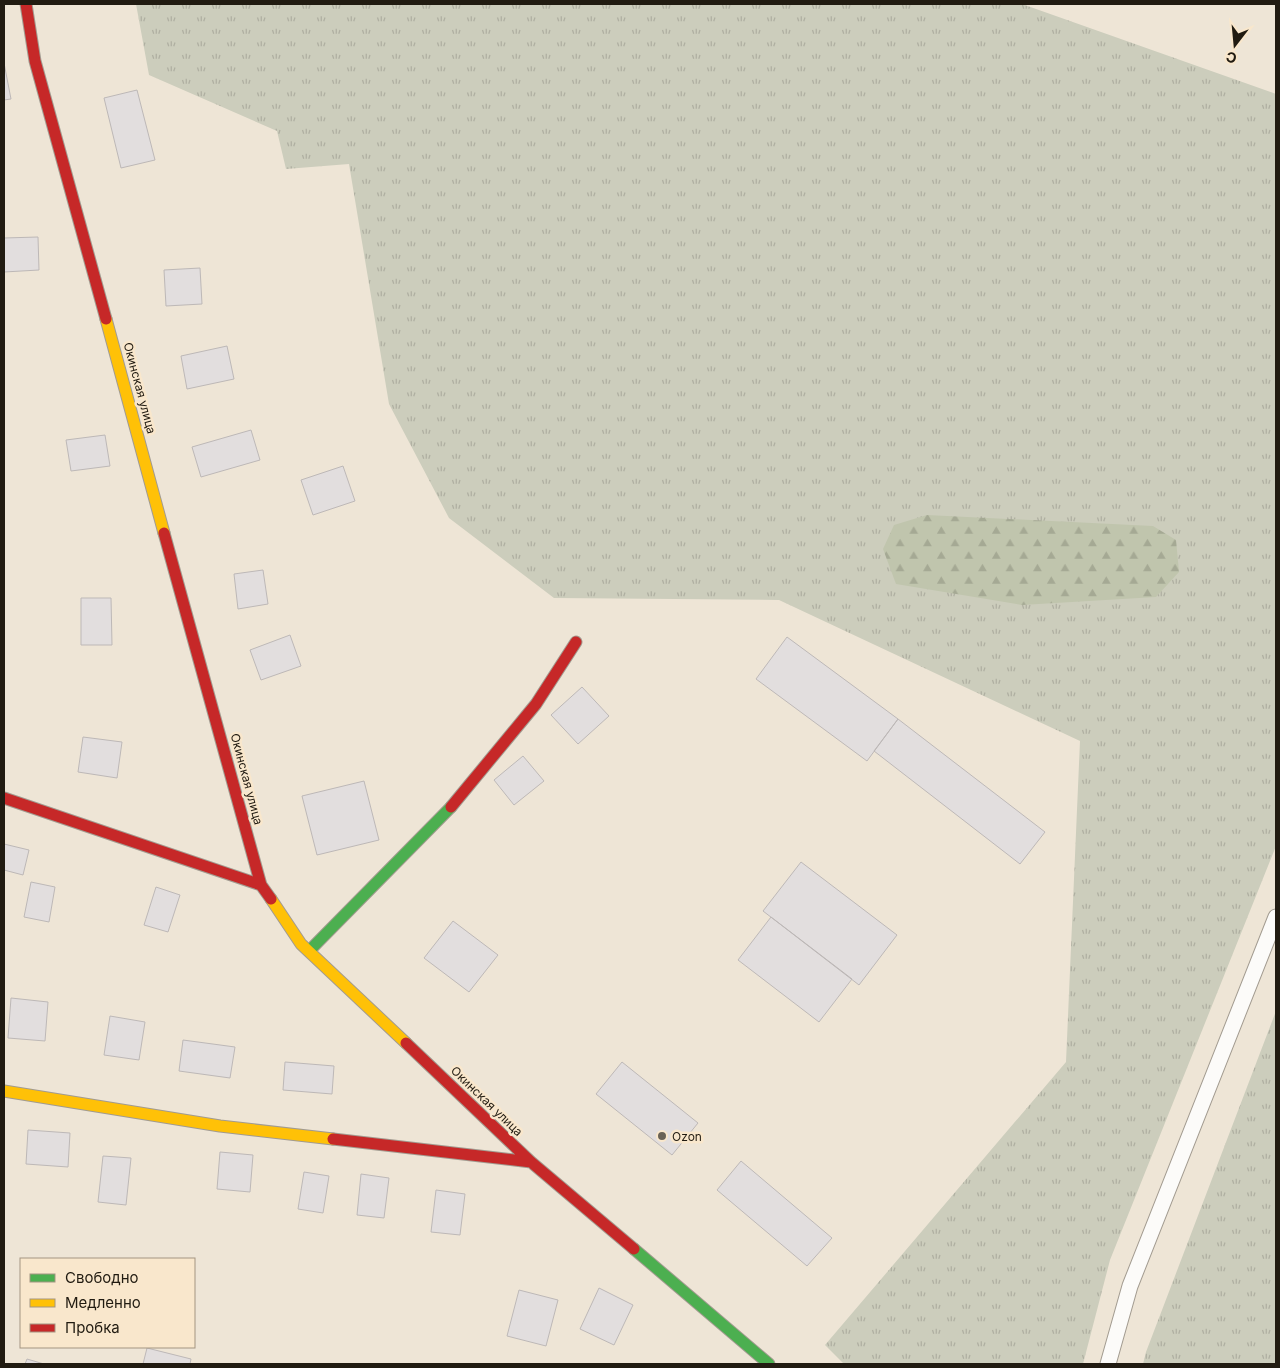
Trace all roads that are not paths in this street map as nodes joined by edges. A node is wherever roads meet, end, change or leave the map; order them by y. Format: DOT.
graph roads {
  1 [pos="26,4"];
  2 [pos="576,642"];
  3 [pos="4,798"];
  4 [pos="261,885"];
  5 [pos="1276,917"];
  6 [pos="309,951"];
  7 [pos="4,1091"];
  8 [pos="531,1162"];
  9 [pos="769,1364"];
  10 [pos="1108,1364"];
  1 -- 4 [label="street, Окинская улица"];
  2 -- 6 [label="street"];
  3 -- 4 [label="street"];
  4 -- 6 [label="street, Окинская улица"];
  5 -- 10 [label="lane"];
  6 -- 8 [label="street, Окинская улица"];
  7 -- 8 [label="street"];
  8 -- 9 [label="street, Окинская улица"];
}
